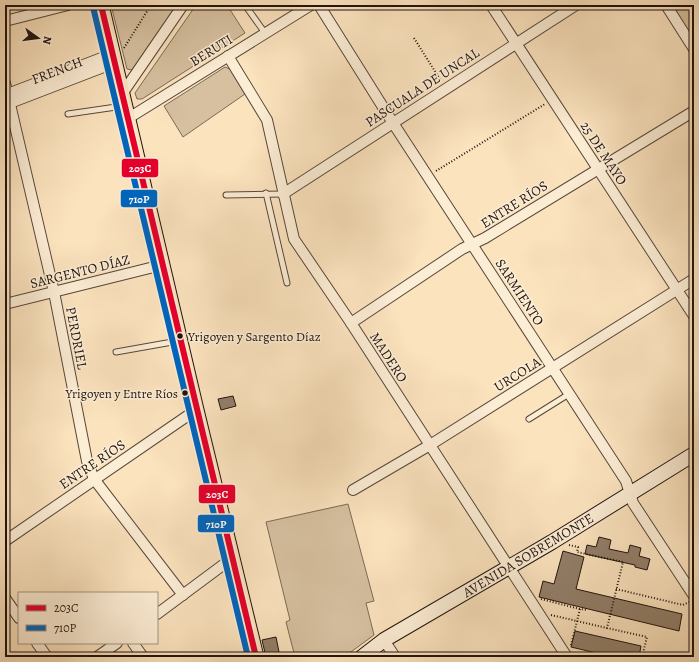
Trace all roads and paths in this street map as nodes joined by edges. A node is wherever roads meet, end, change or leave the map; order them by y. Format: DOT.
graph roads {
  1 [pos="68,5"];
  2 [pos="101,5"];
  3 [pos="151,5"];
  4 [pos="183,5"];
  5 [pos="245,5"];
  6 [pos="311,5"];
  7 [pos="319,5"];
  8 [pos="491,5"];
  9 [pos="576,5"];
  10 [pos="666,5"];
  11 [pos="5,21"];
  12 [pos="265,33"];
  13 [pos="414,38"];
  14 [pos="516,44"];
  15 [pos="694,49"];
  16 [pos="228,56"];
  17 [pos="113,58"];
  18 [pos="5,83"];
  19 [pos="446,88"];
  20 [pos="8,97"];
  21 [pos="552,99"];
  22 [pos="124,106"];
  23 [pos="694,111"];
  24 [pos="68,114"];
  25 [pos="9,121"];
  26 [pos="392,123"];
  27 [pos="598,168"];
  28 [pos="428,177"];
  29 [pos="266,193"];
  30 [pos="283,194"];
  31 [pos="226,195"];
  32 [pos="472,244"];
  33 [pos="162,265"];
  34 [pos="694,279"];
  35 [pos="287,283"];
  36 [pos="677,290"];
  37 [pos="54,292"];
  38 [pos="5,304"];
  39 [pos="694,316"];
  40 [pos="351,323"];
  41 [pos="179,341"];
  42 [pos="116,352"];
  43 [pos="553,368"];
  44 [pos="569,394"];
  45 [pos="196,410"];
  46 [pos="529,419"];
  47 [pos="430,445"];
  48 [pos="694,454"];
  49 [pos="94,479"];
  50 [pos="353,490"];
  51 [pos="631,492"];
  52 [pos="5,541"];
  53 [pos="552,542"];
  54 [pos="231,559"];
  55 [pos="509,568"];
  56 [pos="616,588"];
  57 [pos="183,595"];
  58 [pos="528,596"];
  59 [pos="694,596"];
  60 [pos="5,598"];
  61 [pos="683,605"];
  62 [pos="580,609"];
  63 [pos="587,610"];
  64 [pos="538,612"];
  65 [pos="158,613"];
  66 [pos="18,617"];
  67 [pos="577,622"];
  68 [pos="606,628"];
  69 [pos="384,640"];
  70 [pos="38,644"];
  71 [pos="116,644"];
  72 [pos="134,644"];
  73 [pos="571,646"];
  74 [pos="47,657"];
  75 [pos="97,657"];
  76 [pos="143,657"];
  77 [pos="256,657"];
  78 [pos="362,657"];
  79 [pos="395,657"];
  80 [pos="567,657"];
  81 [pos="642,657"];
  1 -- 11 [label="street"];
  2 -- 17 [label="main road"];
  3 -- 17 [label="path"];
  4 -- 22 [label="street"];
  5 -- 12 [label="lane"];
  6 -- 12 [label="street, BERUTI"];
  7 -- 26 [label="street, SARMIENTO"];
  8 -- 14 [label="street, 25 DE MAYO"];
  9 -- 14 [label="street, PASCUALA DE UNCAL"];
  10 -- 15 [label="street"];
  12 -- 16 [label="street, BERUTI"];
  13 -- 19 [label="path"];
  14 -- 19 [label="street, PASCUALA DE UNCAL"];
  14 -- 21 [label="street, 25 DE MAYO"];
  16 -- 22 [label="street, BERUTI"];
  16 -- 30 [label="street, MADERO"];
  17 -- 20 [label="street, FRENCH"];
  17 -- 22 [label="main road"];
  18 -- 20 [label="street, PERDRIEL"];
  19 -- 26 [label="street, PASCUALA DE UNCAL"];
  20 -- 25 [label="street, PERDRIEL"];
  21 -- 27 [label="street, 25 DE MAYO"];
  21 -- 28 [label="path"];
  22 -- 24 [label="lane"];
  22 -- 33 [label="main road"];
  23 -- 27 [label="street, ENTRE RÍOS"];
  25 -- 37 [label="street, PERDRIEL"];
  26 -- 28 [label="street, SARMIENTO"];
  26 -- 30 [label="street, PASCUALA DE UNCAL"];
  27 -- 32 [label="street, ENTRE RÍOS"];
  27 -- 36 [label="street, 25 DE MAYO"];
  28 -- 32 [label="street, SARMIENTO"];
  29 -- 30 [label="lane"];
  29 -- 31 [label="lane"];
  29 -- 35 [label="lane"];
  30 -- 40 [label="street, MADERO"];
  32 -- 40 [label="street, ENTRE RÍOS"];
  32 -- 43 [label="street, SARMIENTO"];
  33 -- 37 [label="street, SARGENTO DÍAZ"];
  33 -- 41 [label="main road"];
  34 -- 36 [label="street, URCOLA"];
  36 -- 39 [label="street, 25 DE MAYO"];
  36 -- 43 [label="street, URCOLA"];
  37 -- 38 [label="street, SARGENTO DÍAZ"];
  37 -- 49 [label="street, PERDRIEL"];
  40 -- 47 [label="street, MADERO"];
  41 -- 42 [label="lane"];
  41 -- 45 [label="main road"];
  43 -- 44 [label="street, SARMIENTO"];
  43 -- 47 [label="street, URCOLA"];
  44 -- 46 [label="lane"];
  44 -- 51 [label="street, SARMIENTO"];
  45 -- 49 [label="street, ENTRE RÍOS"];
  45 -- 54 [label="main road"];
  47 -- 50 [label="street, URCOLA"];
  47 -- 55 [label="street, MADERO"];
  48 -- 51 [label="main road, AVENIDA SOBREMONTE"];
  49 -- 52 [label="street, ENTRE RÍOS"];
  49 -- 57 [label="street, PERDRIEL"];
  51 -- 53 [label="main road, AVENIDA SOBREMONTE"];
  51 -- 59 [label="street, SARMIENTO"];
  53 -- 55 [label="main road, AVENIDA SOBREMONTE"];
  53 -- 56 [label="path"];
  54 -- 57 [label="street"];
  54 -- 77 [label="main road"];
  55 -- 58 [label="street, MADERO"];
  55 -- 69 [label="main road, AVENIDA SOBREMONTE"];
  56 -- 61 [label="path"];
  56 -- 68 [label="path"];
  57 -- 65 [label="street"];
  58 -- 62 [label="path"];
  58 -- 64 [label="street, MADERO"];
  60 -- 66 [label="street"];
  62 -- 63 [label="path"];
  62 -- 67 [label="path"];
  64 -- 67 [label="path"];
  64 -- 80 [label="street, MADERO"];
  67 -- 68 [label="path"];
  67 -- 73 [label="path"];
  68 -- 81 [label="path"];
  69 -- 78 [label="main road, AVENIDA SOBREMONTE"];
  69 -- 79 [label="street"];
  70 -- 74 [label="street"];
  71 -- 75 [label="street"];
  72 -- 76 [label="street"];
}
